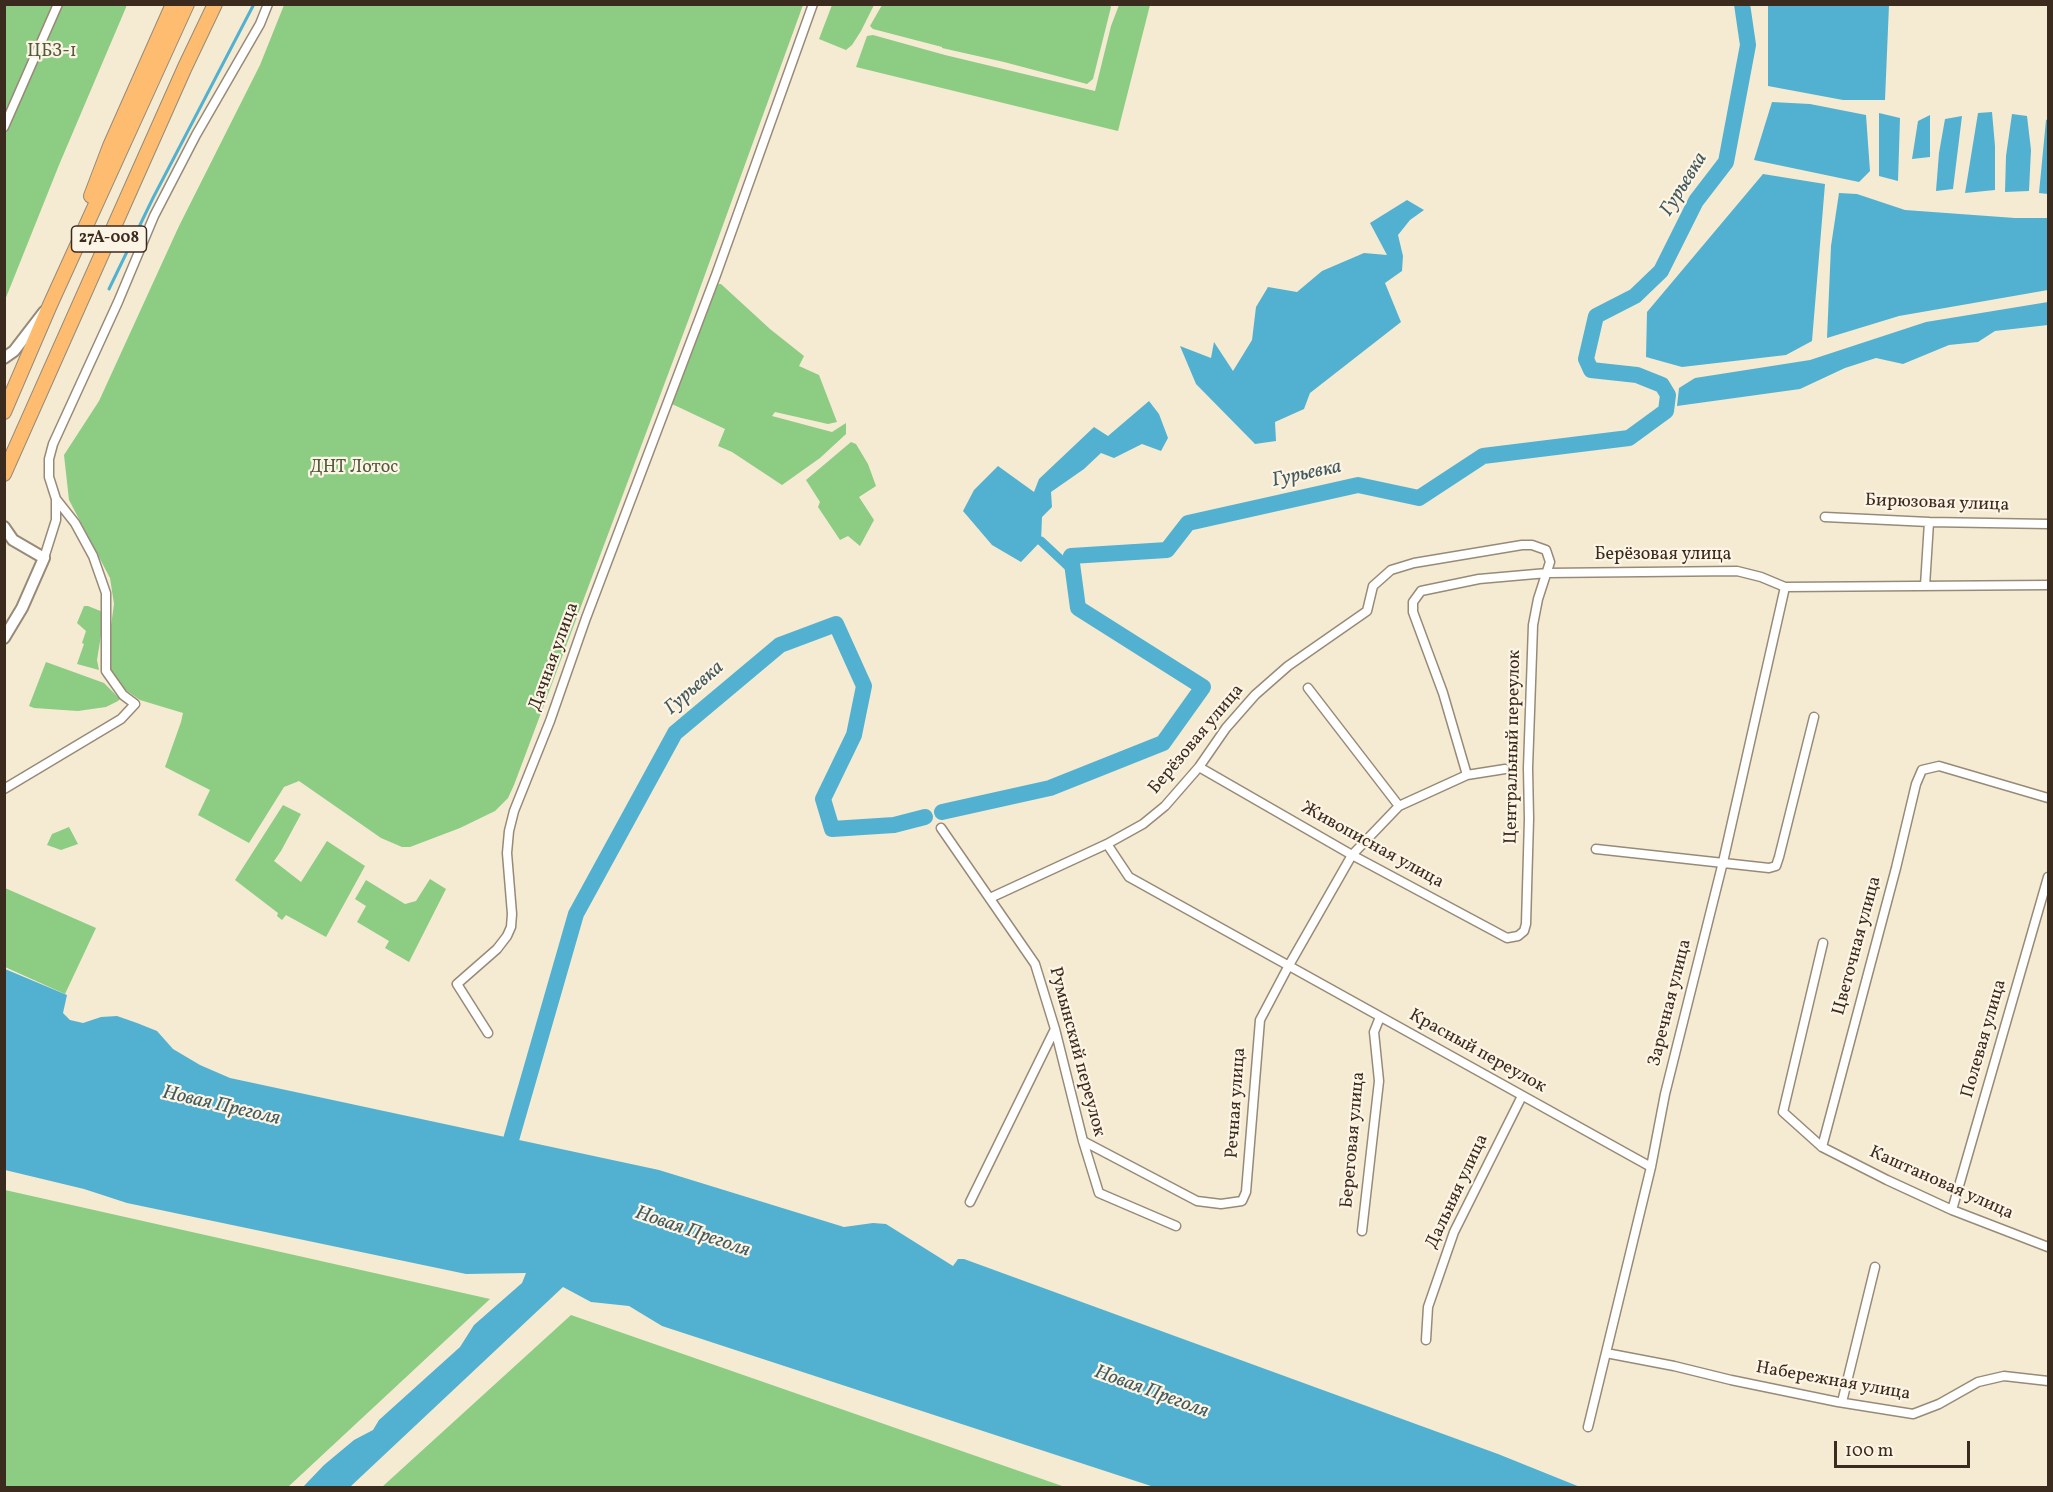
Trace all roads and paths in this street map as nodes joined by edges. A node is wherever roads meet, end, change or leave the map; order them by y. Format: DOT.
graph roads {
  1 [pos="58,4"];
  2 [pos="173,4"];
  3 [pos="187,4"];
  4 [pos="215,4"];
  5 [pos="268,4"];
  6 [pos="813,4"];
  7 [pos="4,126"];
  8 [pos="58,288"];
  9 [pos="50,305"];
  10 [pos="4,358"];
  11 [pos="4,412"];
  12 [pos="4,474"];
  13 [pos="56,499"];
  14 [pos="1825,517"];
  15 [pos="1929,522"];
  16 [pos="2049,524"];
  17 [pos="4,527"];
  18 [pos="9,540"];
  19 [pos="44,558"];
  20 [pos="1547,573"];
  21 [pos="2049,585"];
  22 [pos="1925,586"];
  23 [pos="1785,587"];
  24 [pos="4,638"];
  25 [pos="1308,688"];
  26 [pos="1814,717"];
  27 [pos="1199,767"];
  28 [pos="1505,770"];
  29 [pos="1467,775"];
  30 [pos="4,789"];
  31 [pos="2049,798"];
  32 [pos="1399,806"];
  33 [pos="941,828"];
  34 [pos="1107,844"];
  35 [pos="1596,849"];
  36 [pos="1352,855"];
  37 [pos="1722,862"];
  38 [pos="2049,877"];
  39 [pos="990,898"];
  40 [pos="1526,924"];
  41 [pos="1823,943"];
  42 [pos="1288,967"];
  43 [pos="1380,1017"];
  44 [pos="1055,1029"];
  45 [pos="488,1033"];
  46 [pos="1522,1096"];
  47 [pos="1083,1141"];
  48 [pos="1822,1147"];
  49 [pos="1651,1167"];
  50 [pos="970,1202"];
  51 [pos="1952,1210"];
  52 [pos="1176,1226"];
  53 [pos="1362,1231"];
  54 [pos="2049,1247"];
  55 [pos="1875,1267"];
  56 [pos="1426,1340"];
  57 [pos="1606,1353"];
  58 [pos="2049,1382"];
  59 [pos="1842,1402"];
  60 [pos="1588,1426"];
  1 -- 7 [label="street"];
  2 -- 8 [label="highway"];
  3 -- 8 [label="highway, 27А-008"];
  4 -- 12 [label="highway, 27А-008"];
  5 -- 13 [label="street"];
  6 -- 45 [label="street, Дачная улица"];
  8 -- 9 [label="highway, 27А-008"];
  9 -- 10 [label="street"];
  9 -- 11 [label="highway, 27А-008"];
  13 -- 19 [label="street"];
  13 -- 30 [label="street"];
  14 -- 15 [label="street, Бирюзовая улица"];
  15 -- 16 [label="street, Бирюзовая улица"];
  15 -- 22 [label="street"];
  17 -- 18 [label="street"];
  18 -- 19 [label="street"];
  19 -- 24 [label="street"];
  20 -- 23 [label="street, Берёзовая улица"];
  20 -- 27 [label="street, Берёзовая улица"];
  20 -- 29 [label="street, Берёзовая улица"];
  20 -- 40 [label="street, Центральный переулок"];
  21 -- 22 [label="street, Берёзовая улица"];
  22 -- 23 [label="street, Берёзовая улица"];
  23 -- 37 [label="street, Заречная улица"];
  25 -- 32 [label="street"];
  26 -- 37 [label="street"];
  27 -- 34 [label="street, Берёзовая улица"];
  27 -- 36 [label="street, Живописная улица"];
  28 -- 29 [label="street, Центральный переулок"];
  29 -- 32 [label="street, Центральный переулок"];
  31 -- 48 [label="street, Цветочная улица"];
  32 -- 36 [label="street, Центральный переулок"];
  33 -- 39 [label="street, Румынский переулок"];
  34 -- 39 [label="street, Берёзовая улица"];
  34 -- 42 [label="street, Красный переулок"];
  35 -- 37 [label="street"];
  36 -- 40 [label="street, Живописная улица"];
  36 -- 42 [label="street, Речная улица"];
  37 -- 49 [label="street, Заречная улица"];
  38 -- 51 [label="street, Полевая улица"];
  39 -- 44 [label="street, Румынский переулок"];
  41 -- 48 [label="street, Каштановая улица"];
  42 -- 43 [label="street, Красный переулок"];
  42 -- 47 [label="street, Речная улица"];
  43 -- 46 [label="street, Красный переулок"];
  43 -- 53 [label="street, Береговая улица"];
  44 -- 47 [label="street, Румынский переулок"];
  44 -- 50 [label="street"];
  46 -- 49 [label="street, Красный переулок"];
  46 -- 56 [label="street, Дальняя улица"];
  47 -- 52 [label="street, Румынский переулок"];
  48 -- 51 [label="street, Каштановая улица"];
  49 -- 57 [label="street, Заречная улица"];
  51 -- 54 [label="street, Каштановая улица"];
  55 -- 59 [label="street"];
  57 -- 59 [label="street, Набережная улица"];
  57 -- 60 [label="street, Заречная улица"];
  58 -- 59 [label="street, Набережная улица"];
}
